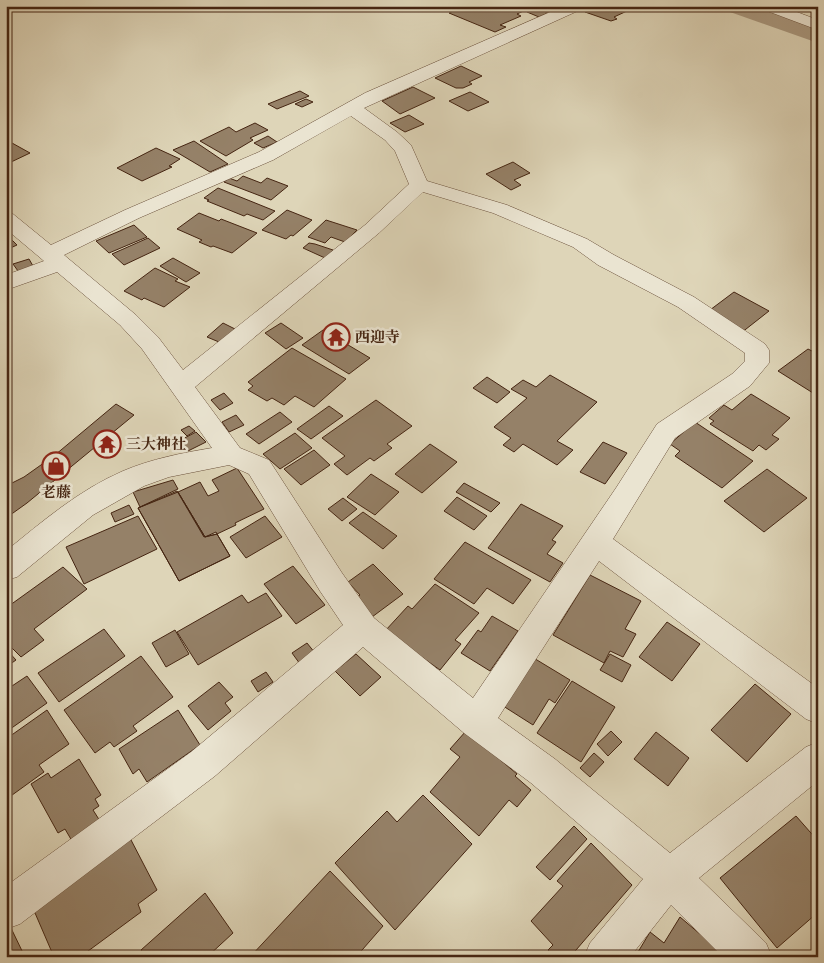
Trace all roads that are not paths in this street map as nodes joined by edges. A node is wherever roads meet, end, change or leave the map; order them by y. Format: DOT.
graph roads {
  1 [pos="577,6"];
  2 [pos="767,6"];
  3 [pos="818,24"];
  4 [pos="353,109"];
  5 [pos="419,185"];
  6 [pos="6,218"];
  7 [pos="54,258"];
  8 [pos="6,283"];
  9 [pos="180,386"];
  10 [pos="230,455"];
  11 [pos="596,542"];
  12 [pos="6,568"];
  13 [pos="363,628"];
  14 [pos="818,708"];
  15 [pos="476,722"];
  16 [pos="818,759"];
  17 [pos="670,877"];
  18 [pos="6,910"];
  19 [pos="604,957"];
  20 [pos="752,957"];
  1 -- 4 [label="street"];
  2 -- 3 [label="street"];
  4 -- 5 [label="street"];
  4 -- 7 [label="street"];
  5 -- 9 [label="street"];
  5 -- 11 [label="street"];
  6 -- 7 [label="street"];
  7 -- 8 [label="street"];
  7 -- 9 [label="street"];
  9 -- 10 [label="street"];
  10 -- 12 [label="street"];
  10 -- 13 [label="street"];
  11 -- 14 [label="street"];
  11 -- 15 [label="street"];
  13 -- 15 [label="street"];
  13 -- 18 [label="street"];
  15 -- 17 [label="street"];
  16 -- 17 [label="street"];
  17 -- 19 [label="street"];
  17 -- 20 [label="street"];
}
